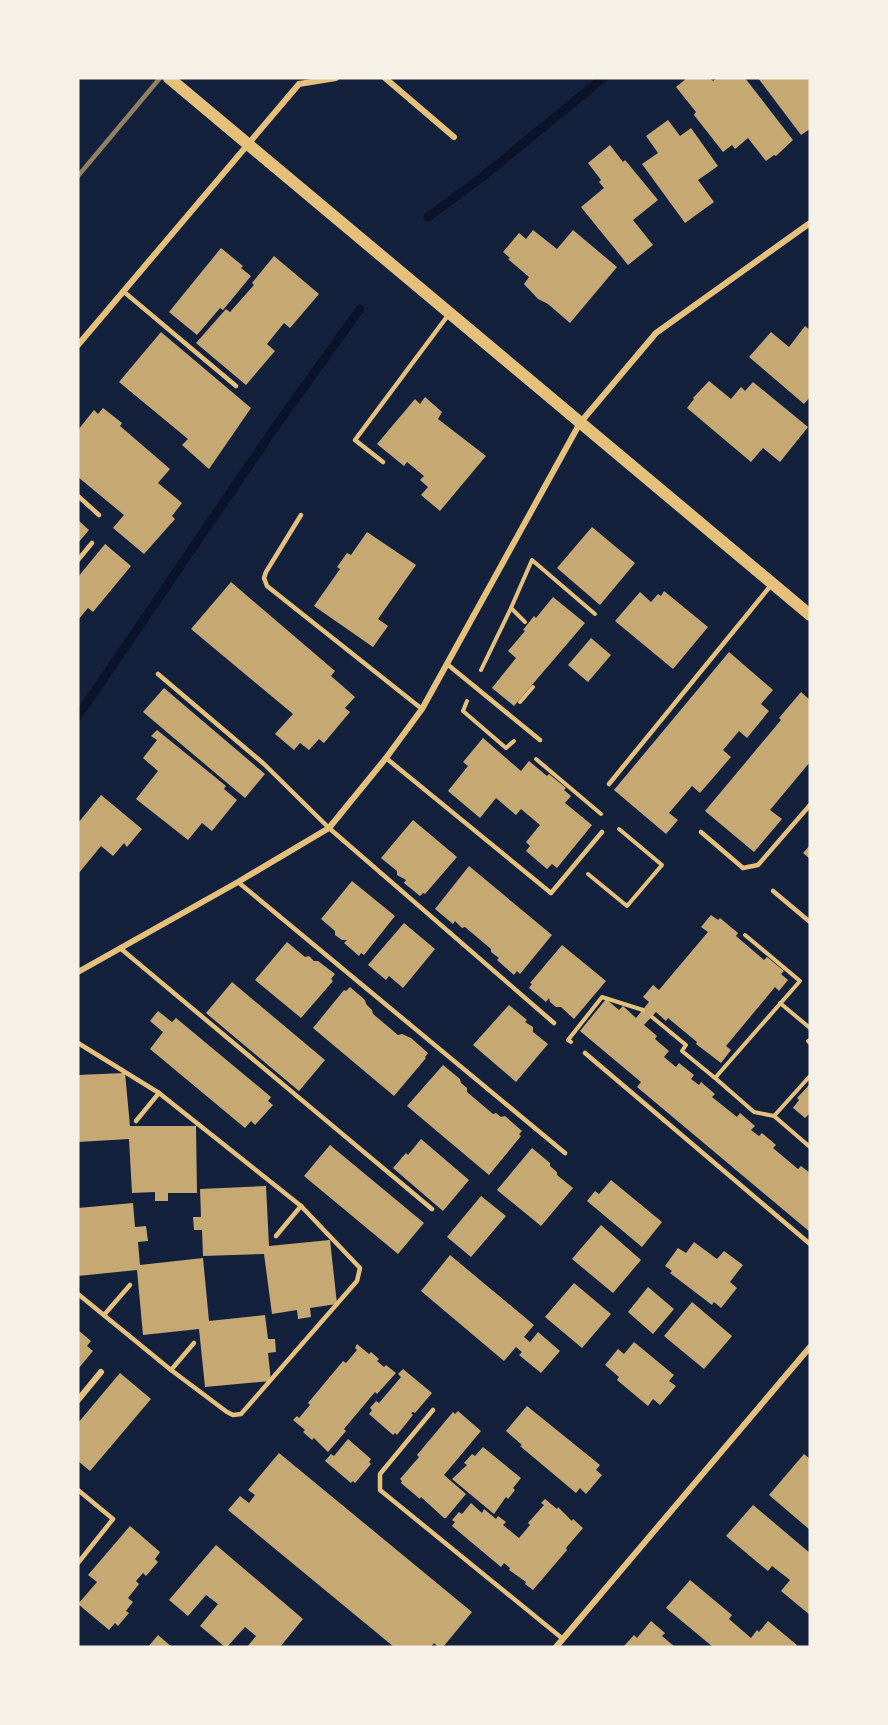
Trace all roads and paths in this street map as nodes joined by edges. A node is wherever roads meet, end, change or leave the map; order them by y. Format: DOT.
graph roads {
  1 [pos="169,78"];
  2 [pos="336,78"];
  3 [pos="385,78"];
  4 [pos="454,136"];
  5 [pos="247,143"];
  6 [pos="810,223"];
  7 [pos="123,291"];
  8 [pos="450,314"];
  9 [pos="78,345"];
  10 [pos="236,386"];
  11 [pos="580,423"];
  12 [pos="383,462"];
  13 [pos="78,496"];
  14 [pos="99,515"];
  15 [pos="301,515"];
  16 [pos="92,543"];
  17 [pos="78,560"];
  18 [pos="772,584"];
  19 [pos="511,608"];
  20 [pos="595,614"];
  21 [pos="810,615"];
  22 [pos="525,622"];
  23 [pos="447,664"];
  24 [pos="158,674"];
  25 [pos="474,686"];
  26 [pos="422,709"];
  27 [pos="540,740"];
  28 [pos="520,746"];
  29 [pos="528,753"];
  30 [pos="386,758"];
  31 [pos="609,784"];
  32 [pos="810,805"];
  33 [pos="611,822"];
  34 [pos="329,828"];
  35 [pos="602,832"];
  36 [pos="701,832"];
  37 [pos="576,863"];
  38 [pos="238,882"];
  39 [pos="773,891"];
  40 [pos="810,922"];
  41 [pos="745,935"];
  42 [pos="120,948"];
  43 [pos="78,972"];
  44 [pos="780,1003"];
  45 [pos="643,1010"];
  46 [pos="652,1017"];
  47 [pos="554,1023"];
  48 [pos="810,1028"];
  49 [pos="78,1043"];
  50 [pos="585,1053"];
  51 [pos="713,1076"];
  52 [pos="810,1076"];
  53 [pos="159,1093"];
  54 [pos="774,1116"];
  55 [pos="136,1121"];
  56 [pos="810,1147"];
  57 [pos="565,1154"];
  58 [pos="301,1206"];
  59 [pos="432,1209"];
  60 [pos="276,1236"];
  61 [pos="810,1244"];
  62 [pos="130,1285"];
  63 [pos="78,1294"];
  64 [pos="104,1315"];
  65 [pos="194,1343"];
  66 [pos="810,1347"];
  67 [pos="171,1370"];
  68 [pos="101,1372"];
  69 [pos="78,1400"];
  70 [pos="433,1410"];
  71 [pos="78,1490"];
  72 [pos="78,1563"];
  73 [pos="563,1639"];
  74 [pos="556,1647"];
  1 -- 5 [label="main road"];
  2 -- 5 [label="street"];
  3 -- 4 [label="street"];
  5 -- 7 [label="street"];
  5 -- 8 [label="main road"];
  6 -- 11 [label="street"];
  7 -- 9 [label="street"];
  7 -- 10 [label="lane"];
  8 -- 11 [label="main road"];
  8 -- 12 [label="lane"];
  11 -- 18 [label="main road"];
  11 -- 23 [label="street"];
  13 -- 14 [label="lane"];
  15 -- 26 [label="lane"];
  16 -- 17 [label="lane"];
  18 -- 21 [label="main road"];
  18 -- 31 [label="lane"];
  19 -- 20 [label="path"];
  19 -- 22 [label="path"];
  19 -- 25 [label="path"];
  23 -- 25 [label="lane"];
  23 -- 26 [label="street"];
  24 -- 34 [label="lane"];
  25 -- 27 [label="lane"];
  25 -- 28 [label="path"];
  26 -- 30 [label="street"];
  29 -- 33 [label="path"];
  30 -- 34 [label="street"];
  30 -- 37 [label="lane"];
  32 -- 36 [label="lane"];
  33 -- 35 [label="path"];
  33 -- 37 [label="path"];
  34 -- 38 [label="street"];
  34 -- 47 [label="lane"];
  35 -- 37 [label="lane"];
  38 -- 42 [label="street"];
  38 -- 57 [label="lane"];
  39 -- 40 [label="lane"];
  41 -- 44 [label="path"];
  42 -- 43 [label="street"];
  42 -- 59 [label="lane"];
  44 -- 48 [label="path"];
  44 -- 51 [label="path"];
  45 -- 50 [label="path"];
  46 -- 51 [label="path"];
  49 -- 53 [label="lane"];
  50 -- 61 [label="lane"];
  51 -- 54 [label="path"];
  52 -- 54 [label="path"];
  53 -- 55 [label="lane"];
  53 -- 58 [label="lane"];
  54 -- 56 [label="path"];
  58 -- 60 [label="lane"];
  58 -- 67 [label="lane"];
  62 -- 64 [label="lane"];
  63 -- 64 [label="lane"];
  64 -- 67 [label="lane"];
  65 -- 67 [label="lane"];
  66 -- 73 [label="street"];
  68 -- 69 [label="street"];
  70 -- 73 [label="lane"];
  71 -- 72 [label="lane"];
  73 -- 74 [label="street"];
}
